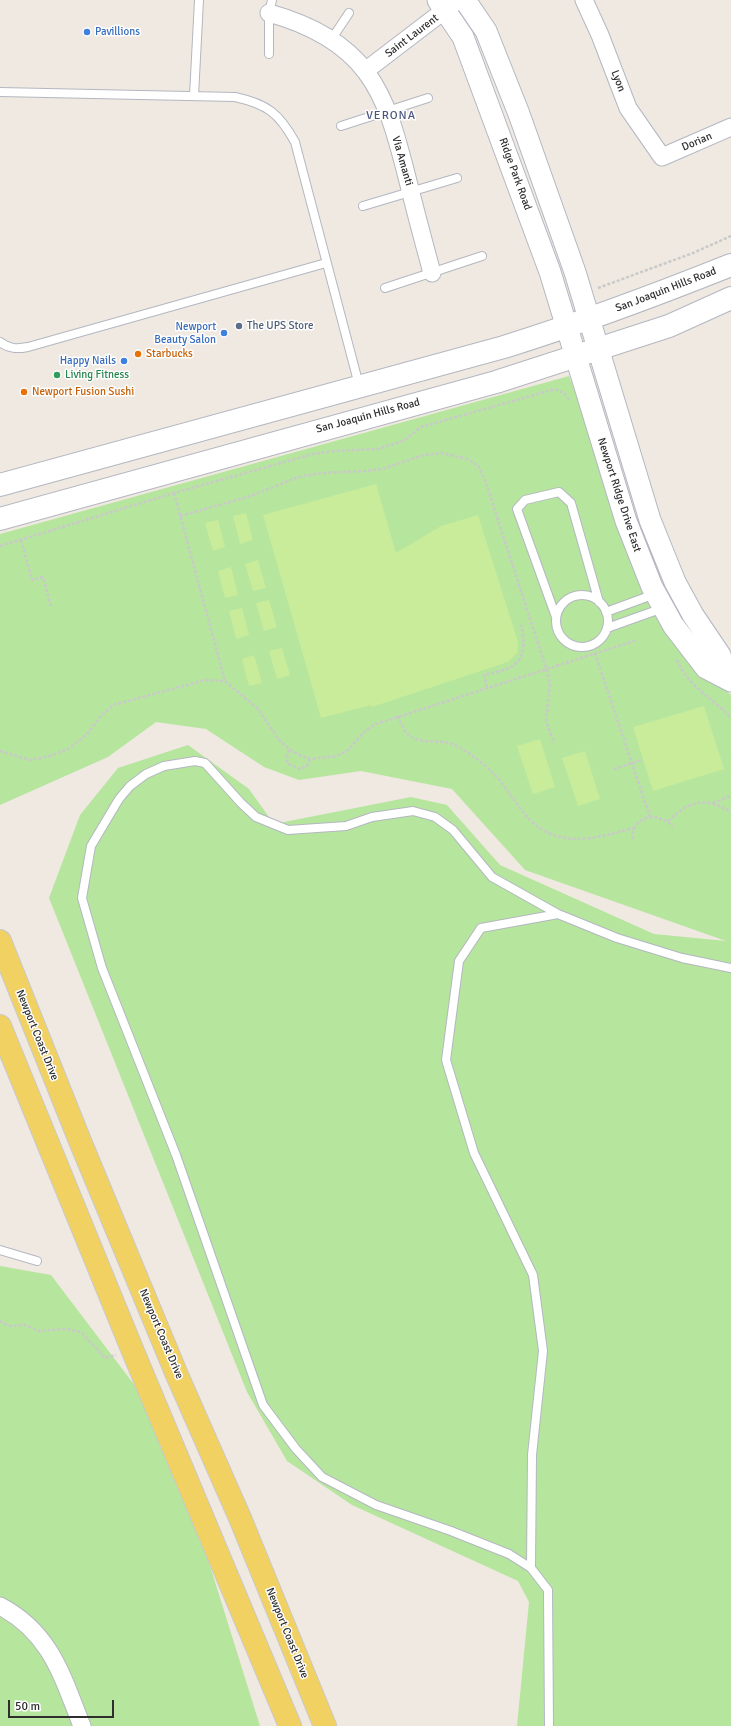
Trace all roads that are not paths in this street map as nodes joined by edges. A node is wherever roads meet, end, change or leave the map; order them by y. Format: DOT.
graph roads {
  1 [pos="199,0"];
  2 [pos="465,0"];
  3 [pos="584,0"];
  4 [pos="447,3"];
  5 [pos="270,6"];
  6 [pos="349,13"];
  7 [pos="331,40"];
  8 [pos="269,54"];
  9 [pos="365,71"];
  10 [pos="0,92"];
  11 [pos="194,96"];
  12 [pos="428,98"];
  13 [pos="387,112"];
  14 [pos="341,126"];
  15 [pos="731,127"];
  16 [pos="662,157"];
  17 [pos="457,178"];
  18 [pos="411,192"];
  19 [pos="363,206"];
  20 [pos="482,256"];
  21 [pos="326,263"];
  22 [pos="731,265"];
  23 [pos="432,273"];
  24 [pos="385,288"];
  25 [pos="731,298"];
  26 [pos="589,320"];
  27 [pos="567,328"];
  28 [pos="0,342"];
  29 [pos="597,349"];
  30 [pos="575,356"];
  31 [pos="359,386"];
  32 [pos="0,485"];
  33 [pos="0,519"];
  34 [pos="659,601"];
  35 [pos="599,602"];
  36 [pos="606,612"];
  37 [pos="556,616"];
  38 [pos="607,628"];
  39 [pos="729,680"];
  40 [pos="558,914"];
  41 [pos="0,941"];
  42 [pos="731,968"];
  43 [pos="0,1026"];
  44 [pos="0,1250"];
  45 [pos="36,1261"];
  46 [pos="531,1568"];
  47 [pos="0,1606"];
  48 [pos="82,1726"];
  49 [pos="290,1726"];
  50 [pos="325,1726"];
  51 [pos="549,1726"];
  1 -- 11 [label="lane"];
  2 -- 26 [label="street"];
  3 -- 16 [label="street, Lyon"];
  4 -- 9 [label="street, Saint Laurent"];
  4 -- 27 [label="street, Ridge Park Road"];
  5 -- 7 [label="street, Via Amanti"];
  5 -- 8 [label="lane"];
  6 -- 7 [label="lane"];
  7 -- 9 [label="street, Via Amanti"];
  9 -- 13 [label="street, Via Amanti"];
  10 -- 11 [label="lane"];
  11 -- 21 [label="lane"];
  12 -- 13 [label="lane"];
  13 -- 14 [label="lane"];
  13 -- 18 [label="street, Via Amanti"];
  15 -- 16 [label="street, Dorian"];
  17 -- 18 [label="lane"];
  18 -- 19 [label="lane"];
  18 -- 23 [label="street, Via Amanti"];
  20 -- 23 [label="lane"];
  21 -- 28 [label="lane"];
  21 -- 31 [label="lane"];
  22 -- 26 [label="main road, San Joaquin Hills Road"];
  23 -- 24 [label="lane"];
  25 -- 29 [label="main road, San Joaquin Hills Road"];
  26 -- 27 [label="main road, San Joaquin Hills Road"];
  26 -- 29 [label="street"];
  27 -- 30 [label="street, Ridge Park Road"];
  27 -- 31 [label="main road, San Joaquin Hills Road"];
  29 -- 30 [label="main road, San Joaquin Hills Road"];
  29 -- 39 [label="street, Newport Ridge Drive East"];
  30 -- 33 [label="main road, San Joaquin Hills Road"];
  30 -- 34 [label="street, Newport Ridge Drive East"];
  31 -- 32 [label="main road, San Joaquin Hills Road"];
  34 -- 36 [label="lane"];
  34 -- 38 [label="lane"];
  34 -- 39 [label="street, Newport Ridge Drive East"];
  35 -- 36 [label="lane"];
  35 -- 37 [label="lane"];
  35 -- 37 [label="lane"];
  36 -- 38 [label="lane"];
  37 -- 38 [label="lane"];
  40 -- 42 [label="lane"];
  40 -- 46 [label="lane"];
  40 -- 46 [label="lane"];
  41 -- 50 [label="main road, Newport Coast Drive"];
  43 -- 49 [label="main road"];
  44 -- 45 [label="lane"];
  46 -- 51 [label="lane"];
  47 -- 48 [label="street"];
}
